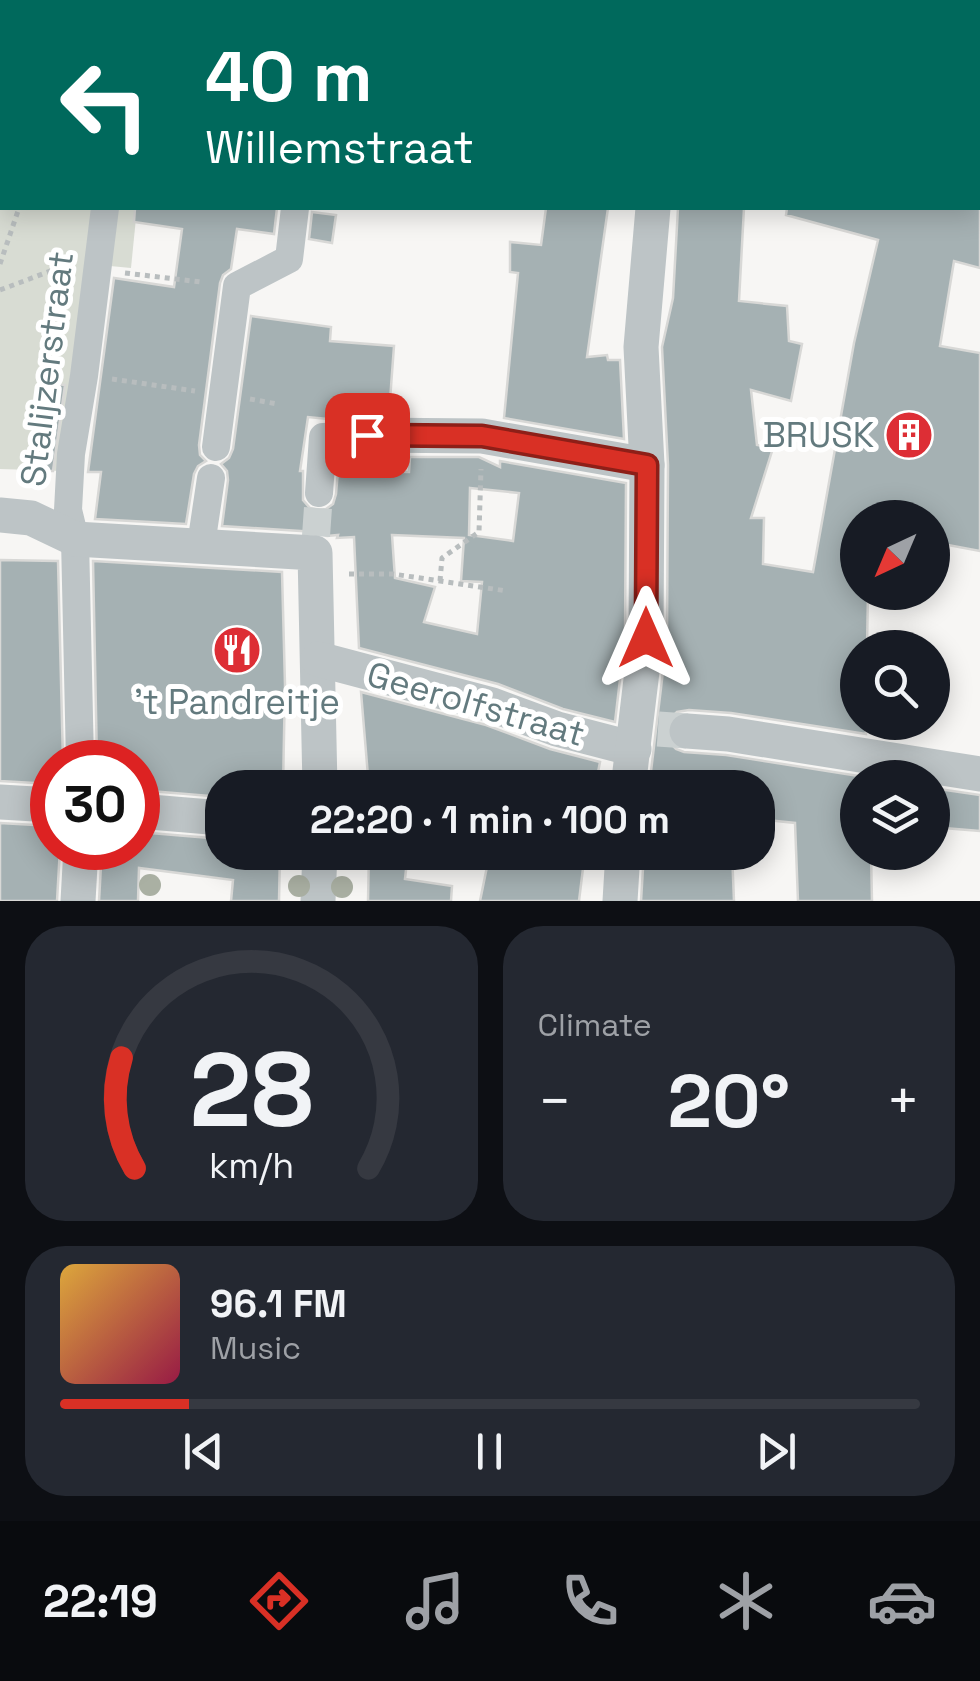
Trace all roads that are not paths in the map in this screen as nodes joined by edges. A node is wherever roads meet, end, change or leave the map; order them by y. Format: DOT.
graph roads {
  1 [pos="106,210"];
  2 [pos="295,210"];
  3 [pos="653,210"];
  4 [pos="367,435"];
  5 [pos="216,447"];
  6 [pos="647,465"];
  7 [pos="211,478"];
  8 [pos="319,493"];
  9 [pos="0,516"];
  10 [pos="76,538"];
  11 [pos="201,545"];
  12 [pos="318,659"];
  13 [pos="654,733"];
  14 [pos="80,740"];
  15 [pos="320,770"];
  16 [pos="637,770"];
  17 [pos="980,774"];
  18 [pos="0,802"];
  19 [pos="30,804"];
  20 [pos="160,813"];
  21 [pos="205,817"];
  22 [pos="80,870"];
  23 [pos="319,870"];
  24 [pos="622,870"];
  25 [pos="78,901"];
  26 [pos="318,901"];
  27 [pos="620,901"];
  1 -- 10 [label="street, Stalijzerstraat"];
  2 -- 5 [label="street"];
  3 -- 6 [label="street"];
  4 -- 6 [label="street"];
  4 -- 8 [label="street"];
  6 -- 13 [label="street"];
  7 -- 11 [label="street"];
  9 -- 10 [label="street"];
  10 -- 11 [label="street"];
  10 -- 14 [label="street, Stalijzerstraat"];
  11 -- 12 [label="street"];
  12 -- 13 [label="street, Geerolfstraat"];
  12 -- 15 [label="street"];
  13 -- 16 [label="street"];
  13 -- 17 [label="street, Geerolfstraat"];
  18 -- 19 [label="street"];
  20 -- 21 [label="street"];
  22 -- 25 [label="street"];
  23 -- 26 [label="street"];
  24 -- 27 [label="street"];
}
